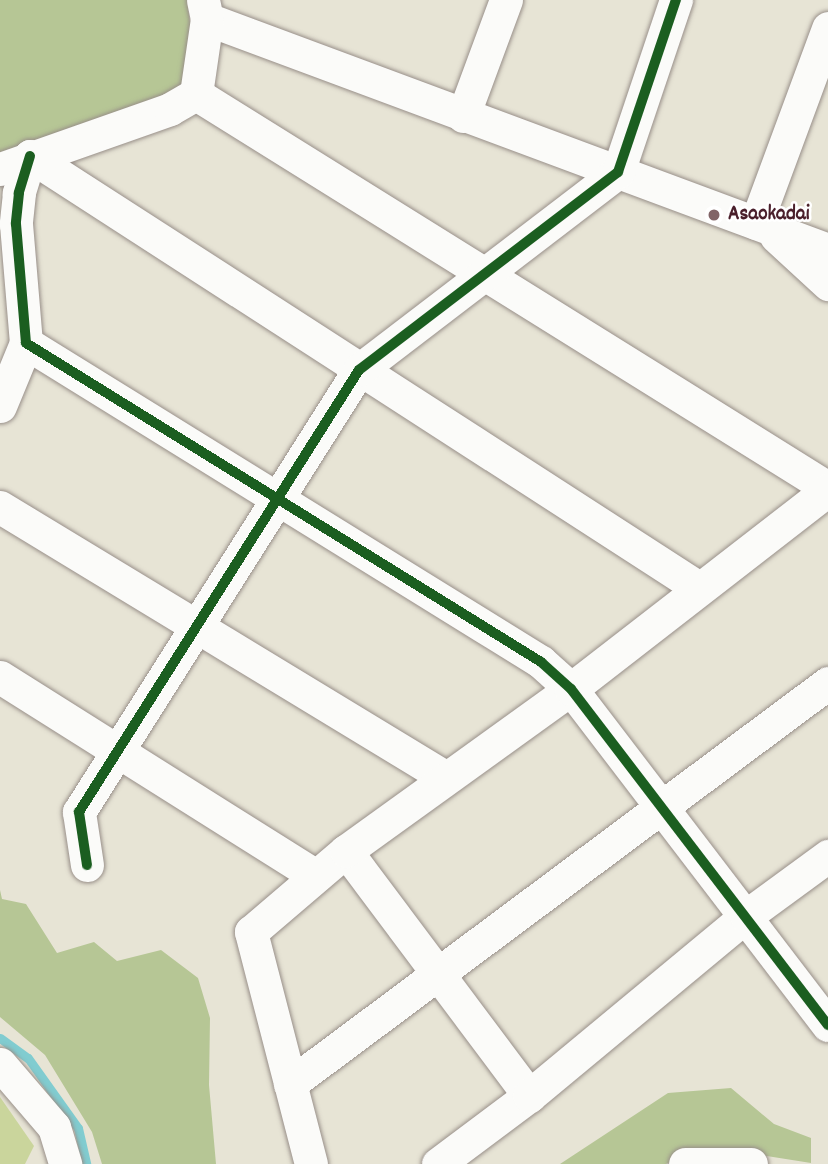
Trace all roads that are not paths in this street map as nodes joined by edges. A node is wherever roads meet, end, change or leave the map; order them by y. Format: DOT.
graph roads {
  1 [pos="506,0"];
  2 [pos="676,0"];
  3 [pos="205,10"];
  4 [pos="828,28"];
  5 [pos="195,94"];
  6 [pos="464,116"];
  7 [pos="30,156"];
  8 [pos="0,169"];
  9 [pos="618,172"];
  10 [pos="765,227"];
  11 [pos="828,250"];
  12 [pos="480,274"];
  13 [pos="828,284"];
  14 [pos="26,343"];
  15 [pos="359,370"];
  16 [pos="0,406"];
  17 [pos="828,489"];
  18 [pos="274,498"];
  19 [pos="0,507"];
  20 [pos="699,588"];
  21 [pos="196,623"];
  22 [pos="0,677"];
  23 [pos="828,683"];
  24 [pos="571,689"];
  25 [pos="116,753"];
  26 [pos="445,777"];
  27 [pos="661,806"];
  28 [pos="346,851"];
  29 [pos="828,856"];
  30 [pos="88,865"];
  31 [pos="317,876"];
  32 [pos="746,916"];
  33 [pos="438,976"];
  34 [pos="828,1025"];
  35 [pos="0,1064"];
  36 [pos="290,1084"];
  37 [pos="528,1096"];
  38 [pos="730,1163"];
  39 [pos="65,1164"];
  40 [pos="312,1164"];
  41 [pos="438,1164"];
  42 [pos="685,1164"];
  1 -- 6 [label="street"];
  2 -- 9 [label="street"];
  3 -- 5 [label="street"];
  3 -- 6 [label="street"];
  4 -- 10 [label="street"];
  5 -- 7 [label="street"];
  5 -- 12 [label="street"];
  6 -- 9 [label="street"];
  7 -- 8 [label="street"];
  7 -- 14 [label="street"];
  7 -- 15 [label="street"];
  9 -- 10 [label="street"];
  9 -- 12 [label="street"];
  10 -- 11 [label="street"];
  10 -- 13 [label="street"];
  12 -- 15 [label="street"];
  12 -- 17 [label="street"];
  14 -- 16 [label="street"];
  14 -- 18 [label="street"];
  15 -- 18 [label="street"];
  15 -- 20 [label="street"];
  17 -- 20 [label="street"];
  18 -- 21 [label="street"];
  18 -- 24 [label="street"];
  19 -- 21 [label="street"];
  20 -- 24 [label="street"];
  21 -- 25 [label="street"];
  21 -- 26 [label="street"];
  22 -- 25 [label="street"];
  23 -- 27 [label="street"];
  24 -- 26 [label="street"];
  24 -- 27 [label="street"];
  25 -- 30 [label="street"];
  25 -- 31 [label="street"];
  26 -- 28 [label="street"];
  27 -- 32 [label="street"];
  27 -- 33 [label="street"];
  28 -- 31 [label="street"];
  28 -- 33 [label="street"];
  29 -- 32 [label="street"];
  31 -- 36 [label="street"];
  32 -- 34 [label="street"];
  32 -- 37 [label="street"];
  33 -- 36 [label="street"];
  33 -- 37 [label="street"];
  35 -- 39 [label="street"];
  36 -- 40 [label="street"];
  37 -- 41 [label="street"];
  38 -- 42 [label="street"];
}
